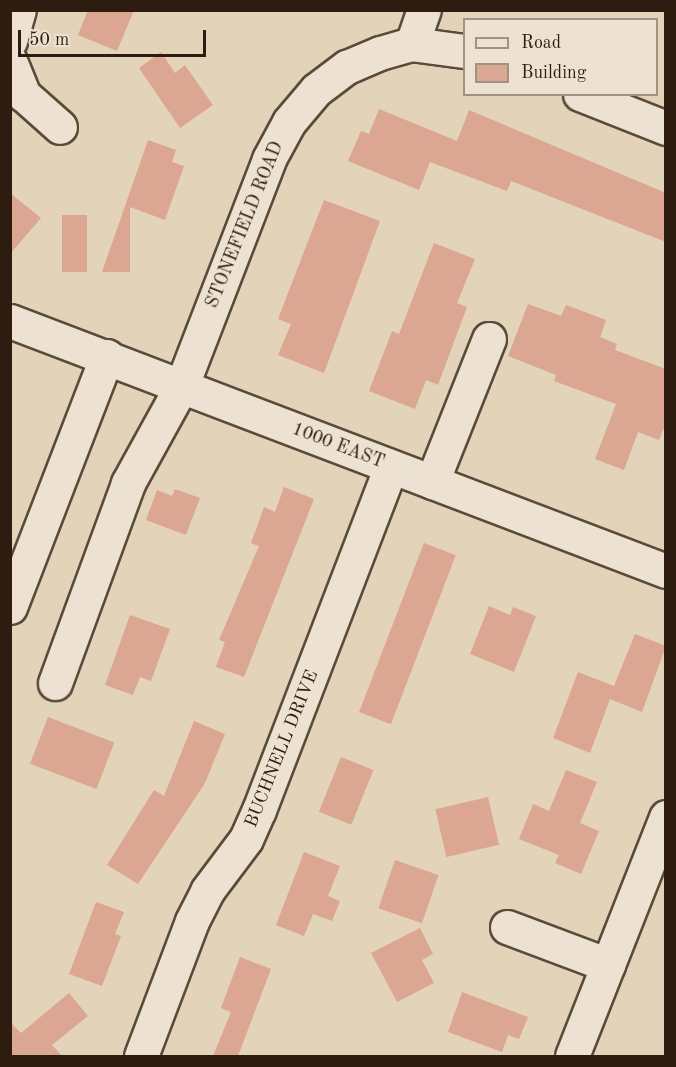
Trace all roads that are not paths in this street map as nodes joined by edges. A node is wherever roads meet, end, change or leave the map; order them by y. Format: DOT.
graph roads {
  1 [pos="19,10"];
  2 [pos="424,10"];
  3 [pos="10,41"];
  4 [pos="412,44"];
  5 [pos="463,51"];
  6 [pos="10,61"];
  7 [pos="585,96"];
  8 [pos="60,128"];
  9 [pos="666,128"];
  10 [pos="10,321"];
  11 [pos="489,339"];
  12 [pos="107,356"];
  13 [pos="182,385"];
  14 [pos="392,466"];
  15 [pos="432,482"];
  16 [pos="666,571"];
  17 [pos="10,607"];
  18 [pos="55,683"];
  19 [pos="666,817"];
  20 [pos="507,927"];
  21 [pos="608,965"];
  22 [pos="141,1056"];
  23 [pos="572,1056"];
  1 -- 3 [label="street"];
  2 -- 4 [label="street"];
  4 -- 5 [label="street, STONEFIELD ROAD"];
  4 -- 13 [label="street, STONEFIELD ROAD"];
  6 -- 8 [label="street"];
  7 -- 9 [label="street"];
  10 -- 12 [label="street, 1000 EAST"];
  11 -- 15 [label="street"];
  12 -- 13 [label="street, 1000 EAST"];
  12 -- 17 [label="street"];
  13 -- 14 [label="street, 1000 EAST"];
  13 -- 18 [label="street, STONEFIELD ROAD"];
  14 -- 15 [label="street, 1000 EAST"];
  14 -- 22 [label="street, BUCHNELL DRIVE"];
  15 -- 16 [label="street, 1000 EAST"];
  19 -- 21 [label="street"];
  20 -- 21 [label="street"];
  21 -- 23 [label="street"];
}
